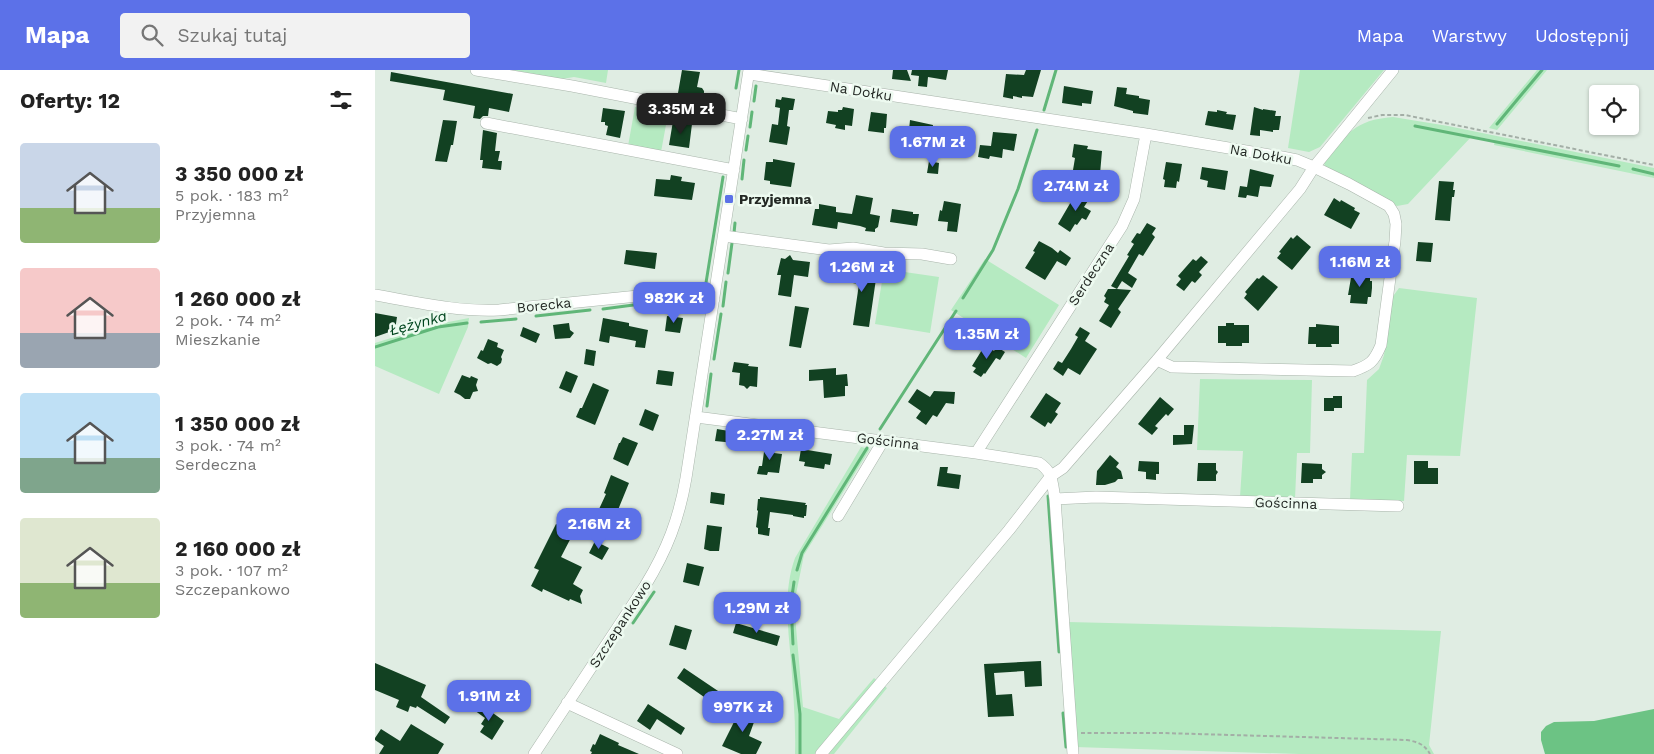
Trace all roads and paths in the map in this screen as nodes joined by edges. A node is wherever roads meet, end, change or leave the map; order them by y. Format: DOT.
graph roads {
  1 [pos="476,70"];
  2 [pos="1393,70"];
  3 [pos="749,72"];
  4 [pos="742,119"];
  5 [pos="1353,120"];
  6 [pos="486,124"];
  7 [pos="1146,134"];
  8 [pos="1654,165"];
  9 [pos="1314,167"];
  10 [pos="734,170"];
  11 [pos="724,236"];
  12 [pos="951,259"];
  13 [pos="375,295"];
  14 [pos="714,299"];
  15 [pos="1157,360"];
  16 [pos="696,417"];
  17 [pos="883,441"];
  18 [pos="976,452"];
  19 [pos="1051,476"];
  20 [pos="1055,499"];
  21 [pos="1397,506"];
  22 [pos="837,516"];
  23 [pos="567,704"];
  24 [pos="1071,733"];
  25 [pos="534,754"];
  26 [pos="677,754"];
  27 [pos="821,754"];
  28 [pos="1073,754"];
  29 [pos="1430,754"];
  1 -- 4 [label="street"];
  2 -- 5 [label="street"];
  3 -- 4 [label="street, Szczepankowo"];
  3 -- 7 [label="street, Na Dołku"];
  4 -- 10 [label="street, Szczepankowo"];
  5 -- 8 [label="path"];
  5 -- 9 [label="street"];
  6 -- 10 [label="street"];
  7 -- 9 [label="street, Na Dołku"];
  7 -- 18 [label="street, Serdeczna"];
  9 -- 15 [label="street"];
  9 -- 15 [label="street, Na Dołku"];
  10 -- 11 [label="street, Szczepankowo"];
  11 -- 12 [label="street"];
  11 -- 14 [label="street, Szczepankowo"];
  13 -- 14 [label="street, Borecka"];
  14 -- 16 [label="street, Szczepankowo"];
  15 -- 19 [label="street"];
  16 -- 17 [label="street, Gościnna"];
  16 -- 23 [label="street, Szczepankowo"];
  17 -- 18 [label="street, Gościnna"];
  17 -- 22 [label="street"];
  18 -- 19 [label="street, Gościnna"];
  19 -- 20 [label="street"];
  19 -- 27 [label="street"];
  20 -- 21 [label="street, Gościnna"];
  20 -- 24 [label="street"];
  23 -- 25 [label="street, Szczepankowo"];
  23 -- 26 [label="street"];
  24 -- 28 [label="street"];
  24 -- 29 [label="path"];
}
